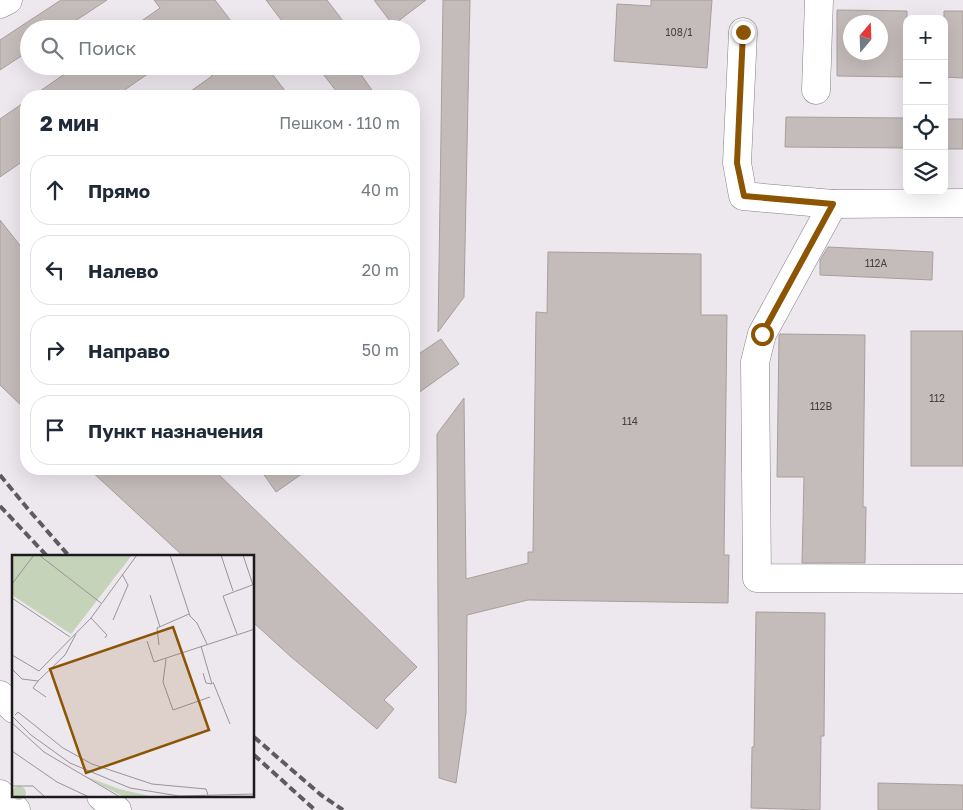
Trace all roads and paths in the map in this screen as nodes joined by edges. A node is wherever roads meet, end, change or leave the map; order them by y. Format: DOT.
graph roads {
  1 [pos="8,0"];
  2 [pos="819,0"];
  3 [pos="0,4"];
  4 [pos="743,32"];
  5 [pos="816,90"];
  6 [pos="963,203"];
  7 [pos="833,204"];
  8 [pos="963,579"];
  9 [pos="0,694"];
  10 [pos="12,708"];
  11 [pos="0,794"];
  12 [pos="103,798"];
  13 [pos="16,810"];
  14 [pos="117,810"];
  1 -- 3 [label="main road"];
  2 -- 5 [label="main road"];
  4 -- 7 [label="main road"];
  6 -- 7 [label="main road"];
  7 -- 8 [label="main road"];
  9 -- 10 [label="main road"];
  11 -- 13 [label="main road"];
  12 -- 14 [label="main road"];
}
